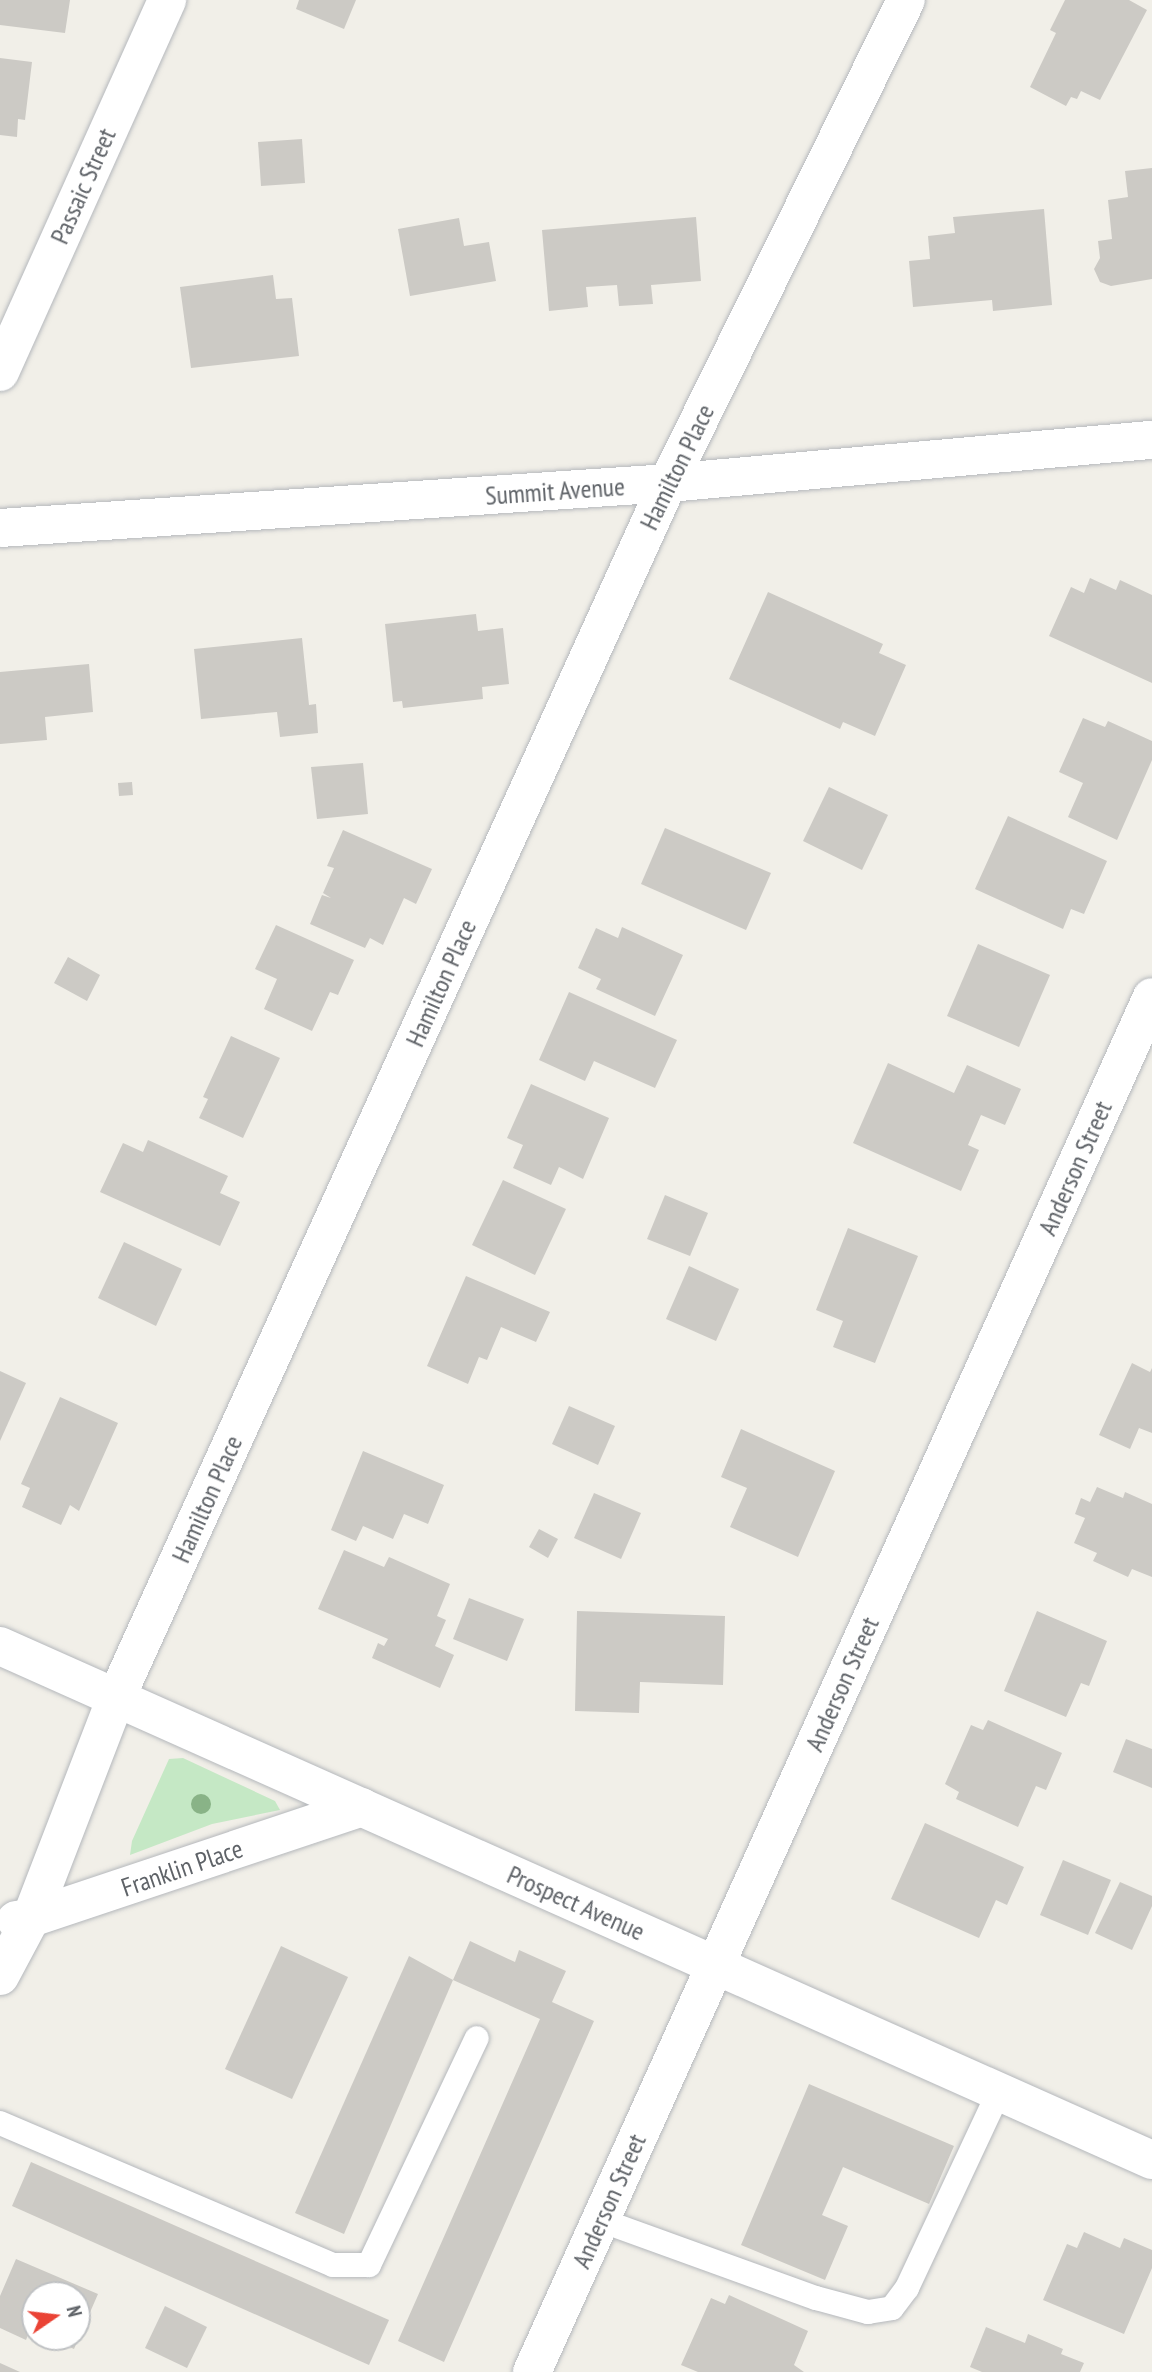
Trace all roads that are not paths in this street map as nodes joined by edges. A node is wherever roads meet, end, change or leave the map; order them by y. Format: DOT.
graph roads {
  1 [pos="167,0"];
  2 [pos="906,0"];
  3 [pos="0,372"];
  4 [pos="1152,440"];
  5 [pos="668,483"];
  6 [pos="0,528"];
  7 [pos="1152,997"];
  8 [pos="0,1646"];
  9 [pos="116,1698"];
  10 [pos="362,1807"];
  11 [pos="16,1920"];
  12 [pos="715,1965"];
  13 [pos="0,1976"];
  14 [pos="477,2038"];
  15 [pos="999,2092"];
  16 [pos="0,2123"];
  17 [pos="1152,2160"];
  18 [pos="600,2220"];
  19 [pos="532,2372"];
  1 -- 3 [label="street, Passaic Street"];
  2 -- 5 [label="street, Hamilton Place"];
  4 -- 5 [label="street, Summit Avenue"];
  5 -- 6 [label="street, Summit Avenue"];
  5 -- 9 [label="street, Hamilton Place"];
  7 -- 12 [label="street, Anderson Street"];
  8 -- 9 [label="street, Prospect Avenue"];
  9 -- 10 [label="street, Prospect Avenue"];
  9 -- 11 [label="street, Hamilton Place"];
  10 -- 11 [label="street, Franklin Place"];
  10 -- 12 [label="street, Prospect Avenue"];
  11 -- 13 [label="street, Hamilton Place"];
  12 -- 15 [label="street, Prospect Avenue"];
  12 -- 18 [label="street, Anderson Street"];
  14 -- 16 [label="lane"];
  15 -- 17 [label="street, Prospect Avenue"];
  15 -- 18 [label="lane"];
  18 -- 19 [label="street, Anderson Street"];
}
